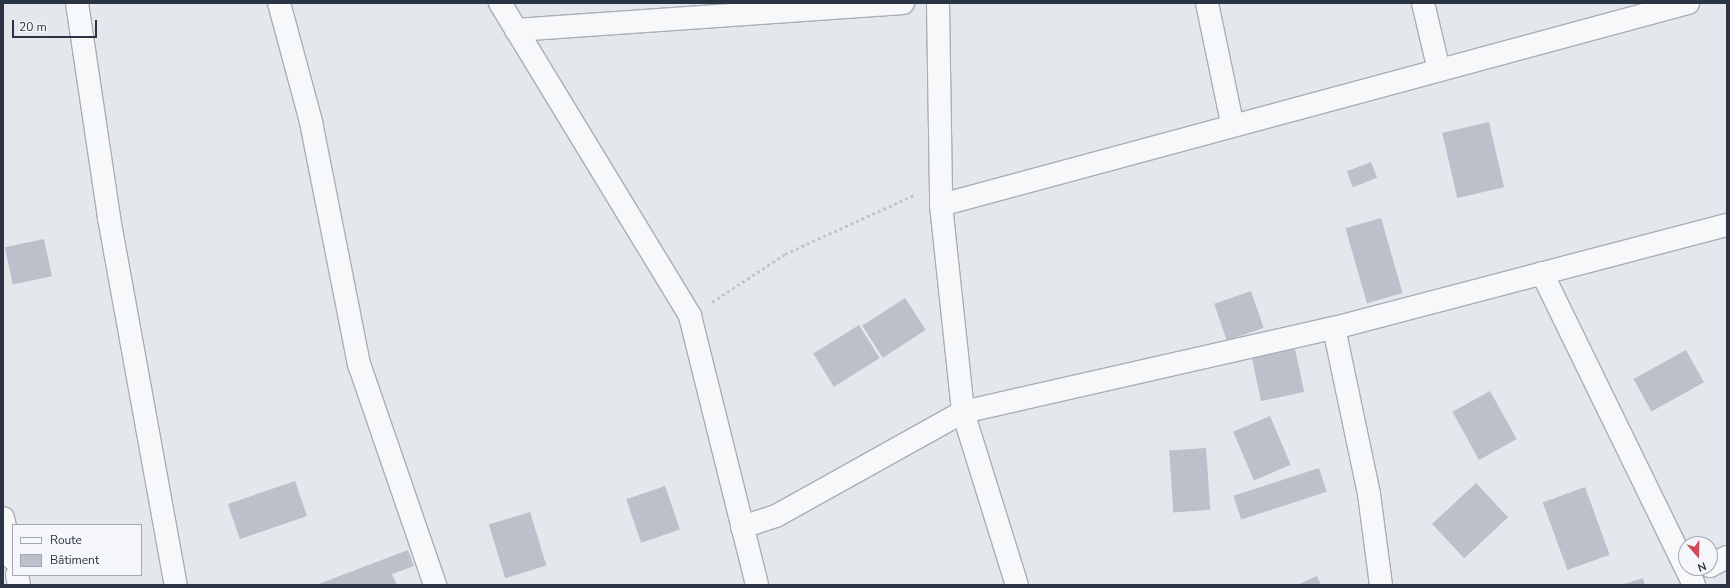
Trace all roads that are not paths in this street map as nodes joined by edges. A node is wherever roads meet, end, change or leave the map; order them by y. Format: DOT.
graph roads {
  1 [pos="78,3"];
  2 [pos="279,3"];
  3 [pos="500,3"];
  4 [pos="904,3"];
  5 [pos="938,3"];
  6 [pos="1207,3"];
  7 [pos="1423,3"];
  8 [pos="1688,3"];
  9 [pos="516,30"];
  10 [pos="1439,70"];
  11 [pos="1232,123"];
  12 [pos="941,205"];
  13 [pos="1727,225"];
  14 [pos="1542,273"];
  15 [pos="1334,328"];
  16 [pos="963,412"];
  17 [pos="3,518"];
  18 [pos="742,527"];
  19 [pos="1678,539"];
  20 [pos="12,555"];
  21 [pos="1727,557"];
  22 [pos="1718,562"];
  23 [pos="176,585"];
  24 [pos="435,585"];
  25 [pos="757,585"];
  26 [pos="1017,585"];
  27 [pos="1381,585"];
  1 -- 23 [label="street"];
  2 -- 24 [label="street"];
  3 -- 9 [label="street"];
  4 -- 9 [label="street"];
  5 -- 12 [label="street"];
  6 -- 11 [label="street"];
  7 -- 10 [label="street"];
  8 -- 10 [label="street"];
  9 -- 18 [label="street"];
  10 -- 11 [label="street"];
  11 -- 12 [label="street"];
  12 -- 16 [label="street"];
  13 -- 14 [label="street"];
  14 -- 15 [label="street"];
  14 -- 19 [label="street"];
  15 -- 16 [label="street"];
  15 -- 27 [label="street"];
  16 -- 18 [label="street"];
  16 -- 26 [label="street"];
  17 -- 20 [label="street"];
  18 -- 25 [label="street"];
  21 -- 22 [label="street"];
}
